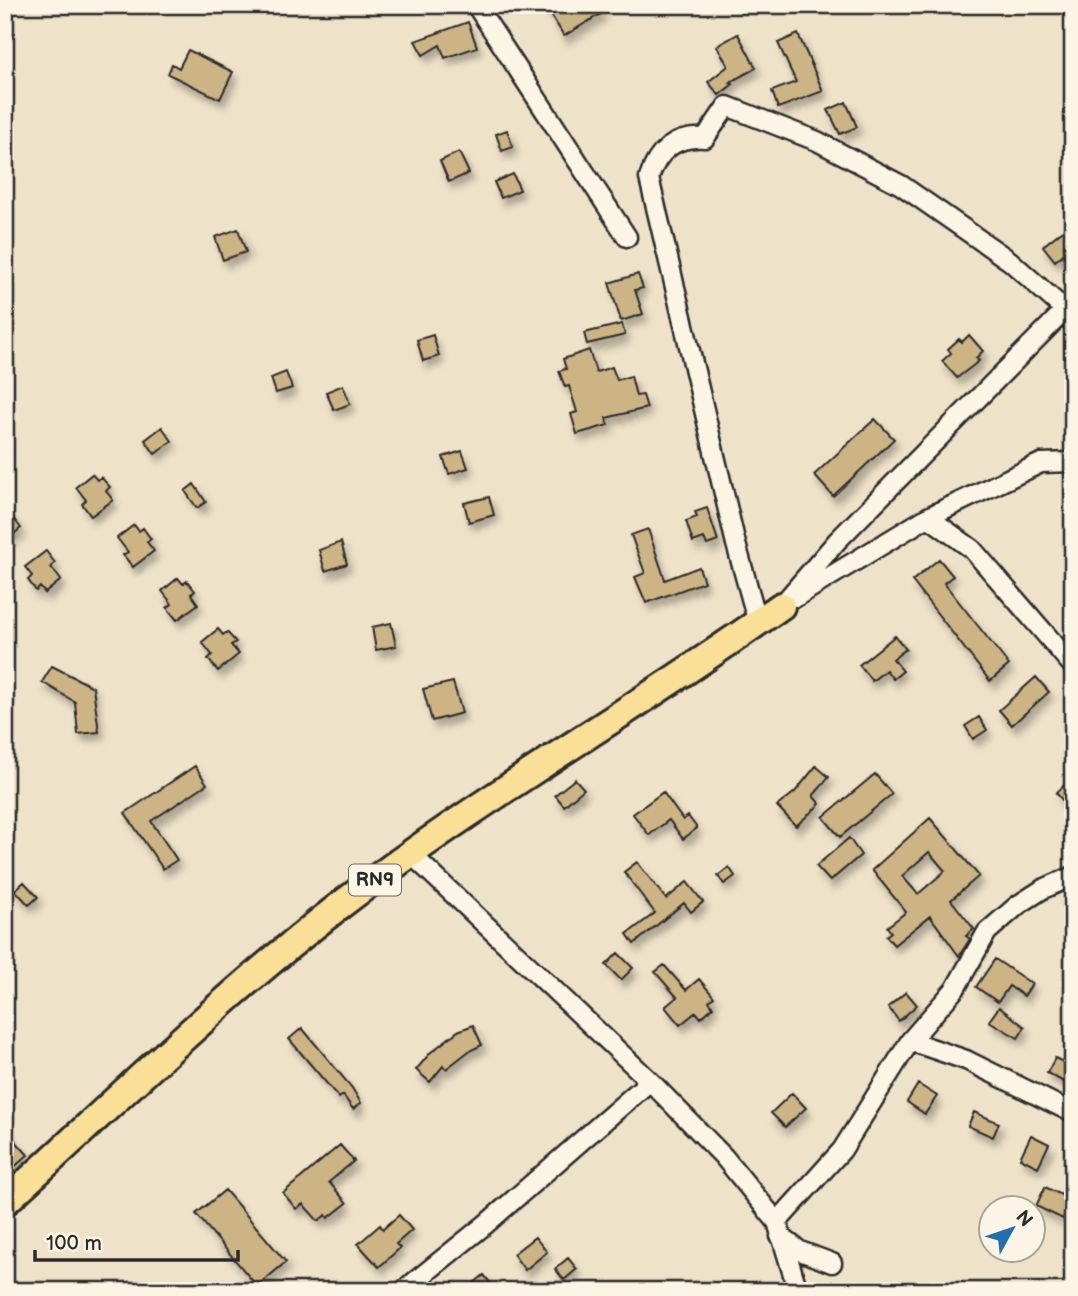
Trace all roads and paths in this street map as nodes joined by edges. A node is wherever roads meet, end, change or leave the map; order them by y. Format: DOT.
graph roads {
  1 [pos="476,5"];
  2 [pos="627,237"];
  3 [pos="1070,312"];
  4 [pos="1073,462"];
  5 [pos="928,517"];
  6 [pos="781,606"];
  7 [pos="758,623"];
  8 [pos="1073,666"];
  9 [pos="411,854"];
  10 [pos="1073,876"];
  11 [pos="910,1041"];
  12 [pos="650,1082"];
  13 [pos="1073,1113"];
  14 [pos="5,1202"];
  15 [pos="778,1229"];
  16 [pos="832,1263"];
  17 [pos="403,1291"];
  18 [pos="798,1291"];
  1 -- 2 [label="street"];
  3 -- 6 [label="street"];
  3 -- 7 [label="street"];
  4 -- 5 [label="street"];
  5 -- 6 [label="street"];
  5 -- 8 [label="street"];
  6 -- 7 [label="highway, RN9"];
  7 -- 9 [label="highway, RN9"];
  9 -- 12 [label="street"];
  9 -- 14 [label="highway, RN9"];
  10 -- 11 [label="street"];
  11 -- 13 [label="street"];
  11 -- 15 [label="street"];
  12 -- 15 [label="street"];
  12 -- 17 [label="street"];
  15 -- 16 [label="street"];
  15 -- 18 [label="street"];
}
